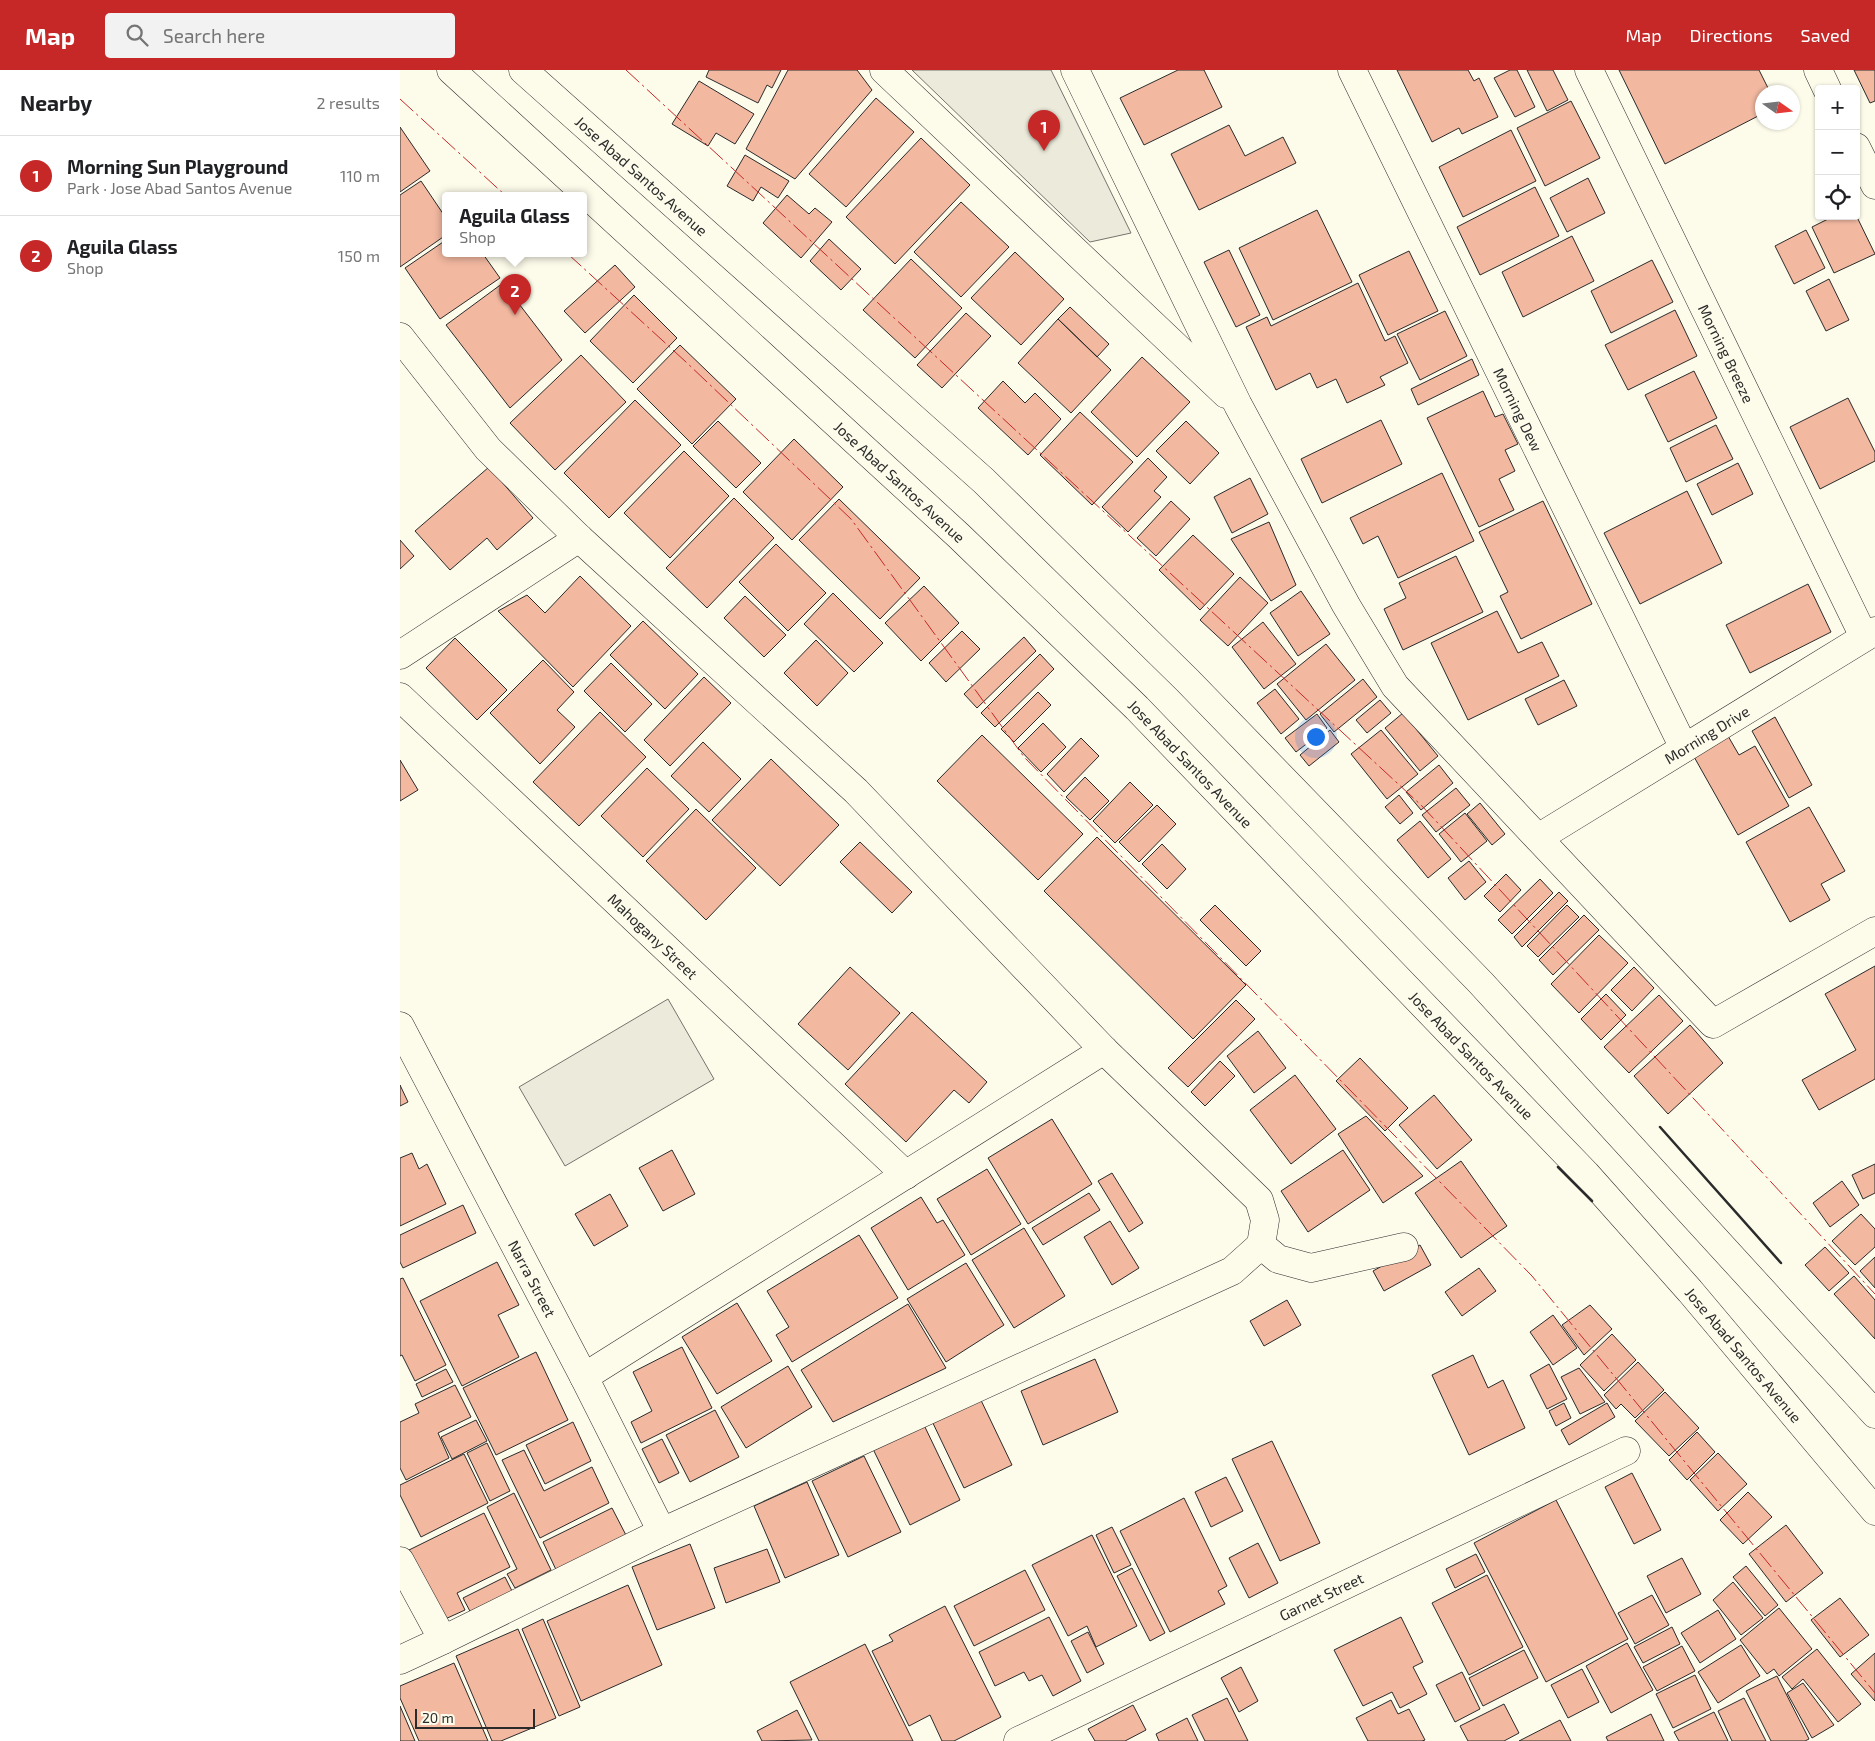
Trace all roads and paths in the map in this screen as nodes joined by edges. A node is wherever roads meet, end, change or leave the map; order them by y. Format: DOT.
graph roads {
  1 [pos="451,70"];
  2 [pos="523,70"];
  3 [pos="884,70"];
  4 [pos="1075,70"];
  5 [pos="1352,70"];
  6 [pos="1588,70"];
  7 [pos="1818,70"];
  8 [pos="1825,85"];
  9 [pos="1860,155"];
  10 [pos="1875,185"];
  11 [pos="584,192"];
  12 [pos="587,195"];
  13 [pos="400,337"];
  14 [pos="1238,405"];
  15 [pos="579,538"];
  16 [pos="1870,634"];
  17 [pos="400,655"];
  18 [pos="400,697"];
  19 [pos="1684,748"];
  20 [pos="1538,838"];
  21 [pos="1875,932"];
  22 [pos="400,1026"];
  23 [pos="1104,1050"];
  24 [pos="906,1175"];
  25 [pos="1261,1245"];
  26 [pos="1404,1247"];
  27 [pos="584,1377"];
  28 [pos="1875,1414"];
  29 [pos="1626,1451"];
  30 [pos="1875,1511"];
  31 [pos="662,1532"];
  32 [pos="400,1561"];
  33 [pos="443,1640"];
  34 [pos="400,1660"];
  35 [pos="1018,1741"];
  1 -- 11 [label="main road, Jose Abad Santos Avenue"];
  2 -- 28 [label="main road, Jose Abad Santos Avenue"];
  3 -- 14 [label="main road"];
  4 -- 14 [label="main road"];
  5 -- 19 [label="main road, Morning Dew"];
  6 -- 16 [label="main road, Morning Breeze"];
  7 -- 8 [label="main road"];
  9 -- 10 [label="main road"];
  12 -- 30 [label="main road, Jose Abad Santos Avenue"];
  13 -- 15 [label="main road"];
  14 -- 20 [label="main road"];
  15 -- 17 [label="main road"];
  15 -- 23 [label="main road"];
  16 -- 19 [label="main road, Morning Drive"];
  18 -- 24 [label="main road, Mahogany Street"];
  19 -- 20 [label="main road, Morning Drive"];
  20 -- 21 [label="main road"];
  22 -- 27 [label="main road, Narra Street"];
  23 -- 24 [label="main road"];
  23 -- 25 [label="main road"];
  24 -- 27 [label="main road"];
  25 -- 26 [label="main road"];
  25 -- 31 [label="main road"];
  27 -- 31 [label="main road, Narra Street"];
  29 -- 35 [label="main road, Garnet Street"];
  31 -- 33 [label="main road"];
  32 -- 33 [label="main road"];
  33 -- 34 [label="main road"];
}
